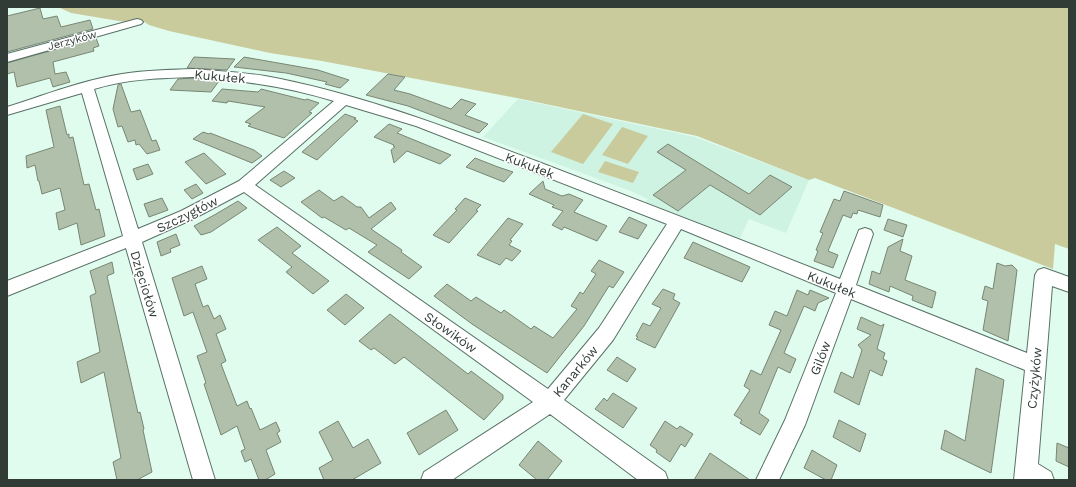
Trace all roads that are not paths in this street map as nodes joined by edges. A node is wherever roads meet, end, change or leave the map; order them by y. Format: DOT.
graph roads {
  1 [pos="137,22"];
  2 [pos="7,58"];
  3 [pos="87,87"];
  4 [pos="344,100"];
  5 [pos="7,111"];
  6 [pos="245,185"];
  7 [pos="677,222"];
  8 [pos="865,234"];
  9 [pos="132,239"];
  10 [pos="1069,285"];
  11 [pos="7,289"];
  12 [pos="846,289"];
  13 [pos="1035,366"];
  14 [pos="550,402"];
  15 [pos="1031,477"];
  16 [pos="204,480"];
  17 [pos="432,480"];
  18 [pos="656,480"];
  19 [pos="767,480"];
  1 -- 2 [label="street, Jerzyków"];
  3 -- 4 [label="street, Kukułek"];
  3 -- 5 [label="street, Kukułek"];
  3 -- 9 [label="street, Dzięciołów"];
  4 -- 6 [label="street, Szczygłów"];
  4 -- 7 [label="street, Kukułek"];
  6 -- 9 [label="street, Szczygłów"];
  6 -- 14 [label="street, Słowików"];
  7 -- 12 [label="street, Kukułek"];
  7 -- 14 [label="street, Kanarków"];
  8 -- 12 [label="street, Gilów"];
  9 -- 11 [label="street, Szczygłów"];
  9 -- 16 [label="street, Dzięciołów"];
  10 -- 13 [label="street, Czyżyków"];
  12 -- 13 [label="street, Kukułek"];
  12 -- 19 [label="street, Gilów"];
  13 -- 15 [label="street, Czyżyków"];
  14 -- 17 [label="street, Kanarków"];
  14 -- 18 [label="street, Słowików"];
}
